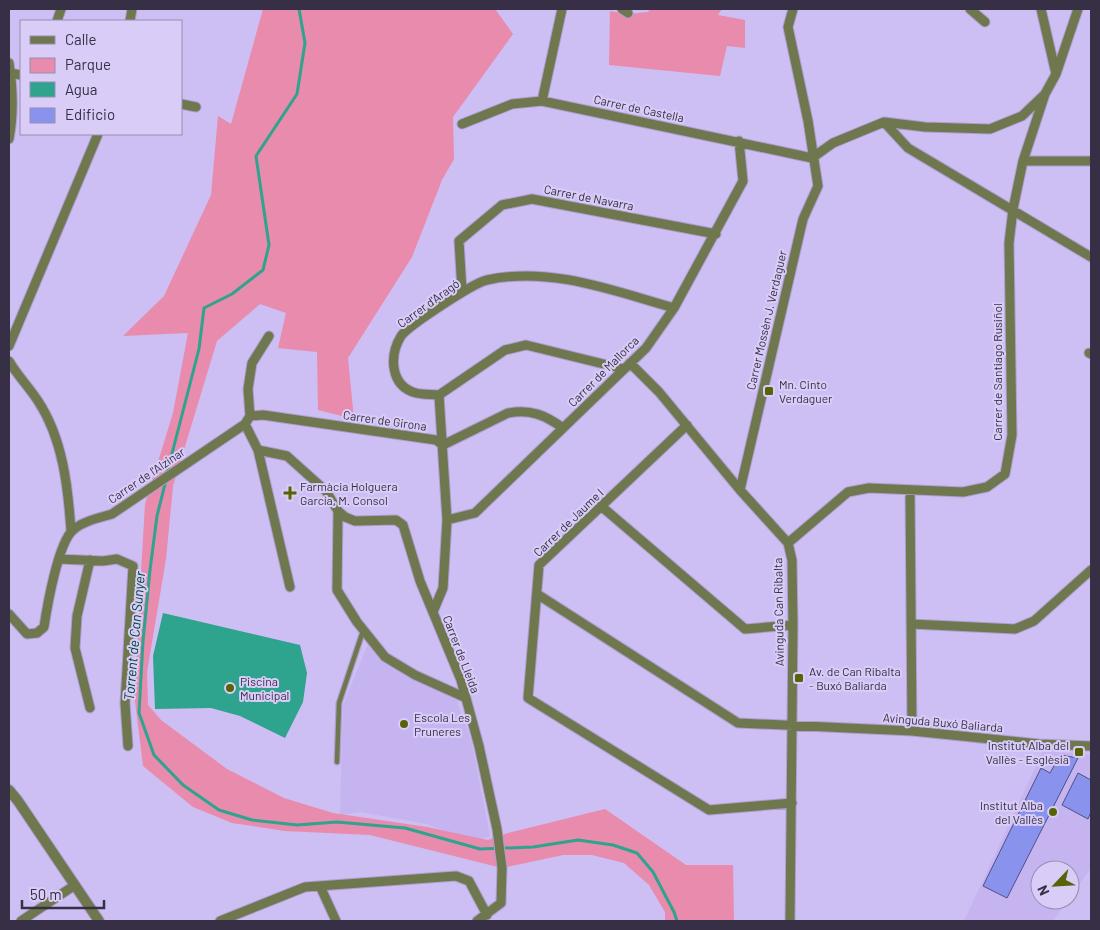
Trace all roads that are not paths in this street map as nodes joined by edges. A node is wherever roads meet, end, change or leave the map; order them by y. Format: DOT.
graph roads {
  1 [pos="562,9"];
  2 [pos="793,9"];
  3 [pos="970,9"];
  4 [pos="1041,9"];
  5 [pos="1078,9"];
  6 [pos="985,22"];
  7 [pos="9,63"];
  8 [pos="10,73"];
  9 [pos="1056,74"];
  10 [pos="20,75"];
  11 [pos="1045,94"];
  12 [pos="542,101"];
  13 [pos="182,104"];
  14 [pos="196,107"];
  15 [pos="884,122"];
  16 [pos="462,124"];
  17 [pos="98,135"];
  18 [pos="9,140"];
  19 [pos="739,141"];
  20 [pos="812,158"];
  21 [pos="1091,160"];
  22 [pos="1023,161"];
  23 [pos="1013,210"];
  24 [pos="716,234"];
  25 [pos="1091,257"];
  26 [pos="462,291"];
  27 [pos="674,308"];
  28 [pos="269,336"];
  29 [pos="9,346"];
  30 [pos="9,361"];
  31 [pos="627,366"];
  32 [pos="439,394"];
  33 [pos="247,420"];
  34 [pos="687,425"];
  35 [pos="563,428"];
  36 [pos="442,445"];
  37 [pos="258,450"];
  38 [pos="740,490"];
  39 [pos="910,490"];
  40 [pos="601,506"];
  41 [pos="338,511"];
  42 [pos="447,520"];
  43 [pos="71,531"];
  44 [pos="788,543"];
  45 [pos="59,560"];
  46 [pos="90,560"];
  47 [pos="1091,570"];
  48 [pos="290,587"];
  49 [pos="537,594"];
  50 [pos="433,612"];
  51 [pos="9,614"];
  52 [pos="911,624"];
  53 [pos="792,625"];
  54 [pos="364,630"];
  55 [pos="466,698"];
  56 [pos="90,708"];
  57 [pos="792,724"];
  58 [pos="912,731"];
  59 [pos="128,746"];
  60 [pos="1091,746"];
  61 [pos="337,762"];
  62 [pos="9,790"];
  63 [pos="792,803"];
  64 [pos="75,885"];
  65 [pos="320,886"];
  66 [pos="487,918"];
  67 [pos="21,921"];
  68 [pos="99,921"];
  69 [pos="220,921"];
  70 [pos="336,921"];
  71 [pos="477,921"];
  72 [pos="790,921"];
  1 -- 12 [label="street"];
  2 -- 20 [label="street, Carrer Mossèn J. Verdaguer"];
  3 -- 6 [label="street"];
  4 -- 9 [label="street"];
  5 -- 9 [label="street"];
  7 -- 8 [label="street"];
  8 -- 10 [label="street"];
  8 -- 18 [label="street"];
  9 -- 11 [label="street"];
  11 -- 15 [label="street"];
  11 -- 22 [label="street, Carrer de Santiago Rusiñol"];
  12 -- 16 [label="street, Carrer de Castella"];
  12 -- 19 [label="street, Carrer de Castella"];
  13 -- 14 [label="street"];
  15 -- 20 [label="street"];
  15 -- 23 [label="street"];
  17 -- 29 [label="street"];
  19 -- 20 [label="street, Carrer de Castella"];
  19 -- 24 [label="street, Carrer de Mallorca"];
  20 -- 38 [label="street, Carrer Mossèn J. Verdaguer"];
  21 -- 22 [label="street"];
  22 -- 23 [label="street, Carrer de Santiago Rusiñol"];
  23 -- 25 [label="street"];
  23 -- 39 [label="street, Carrer de Santiago Rusiñol"];
  24 -- 26 [label="street, Carrer de Navarra"];
  24 -- 27 [label="street, Carrer de Mallorca"];
  26 -- 27 [label="street, Carrer d'Aragó"];
  26 -- 32 [label="street, Carrer d'Aragó"];
  27 -- 31 [label="street, Carrer de Mallorca"];
  28 -- 33 [label="street"];
  30 -- 43 [label="street"];
  31 -- 32 [label="street"];
  31 -- 34 [label="street, Avinguda Can Ribalta"];
  31 -- 35 [label="street, Carrer de Mallorca"];
  32 -- 36 [label="street, Carrer de Lleida"];
  33 -- 36 [label="street, Carrer de Girona"];
  33 -- 37 [label="street"];
  33 -- 43 [label="street, Carrer de l'Alzinar"];
  34 -- 38 [label="street, Avinguda Can Ribalta"];
  34 -- 40 [label="street, Carrer de Jaume I"];
  35 -- 36 [label="street"];
  35 -- 42 [label="street, Carrer de Mallorca"];
  36 -- 42 [label="street, Carrer de Lleida"];
  37 -- 41 [label="street"];
  37 -- 48 [label="street"];
  38 -- 44 [label="street, Avinguda Can Ribalta"];
  39 -- 44 [label="street, Carrer de Santiago Rusiñol"];
  39 -- 52 [label="street"];
  40 -- 49 [label="street, Carrer de Jaume I"];
  40 -- 53 [label="street"];
  41 -- 50 [label="street"];
  41 -- 54 [label="street"];
  42 -- 50 [label="street, Carrer de Lleida"];
  43 -- 45 [label="street"];
  44 -- 53 [label="street, Avinguda Can Ribalta"];
  45 -- 46 [label="street"];
  45 -- 51 [label="street"];
  46 -- 56 [label="street"];
  46 -- 59 [label="street"];
  47 -- 52 [label="street"];
  49 -- 57 [label="street, Avinguda Buxó Baliarda"];
  49 -- 63 [label="street, Carrer de Jaume I"];
  50 -- 55 [label="street, Carrer de Lleida"];
  52 -- 58 [label="street"];
  53 -- 57 [label="street, Avinguda Can Ribalta"];
  54 -- 55 [label="street"];
  54 -- 61 [label="lane"];
  55 -- 66 [label="street, Carrer de Lleida"];
  57 -- 58 [label="street, Avinguda Buxó Baliarda"];
  57 -- 63 [label="street, Avinguda Can Ribalta"];
  58 -- 60 [label="street, Avinguda Buxó Baliarda"];
  62 -- 64 [label="street"];
  63 -- 72 [label="street, Avinguda Can Ribalta"];
  64 -- 67 [label="street"];
  64 -- 68 [label="street"];
  65 -- 66 [label="street"];
  65 -- 69 [label="street"];
  65 -- 70 [label="street"];
  66 -- 71 [label="street"];
}
